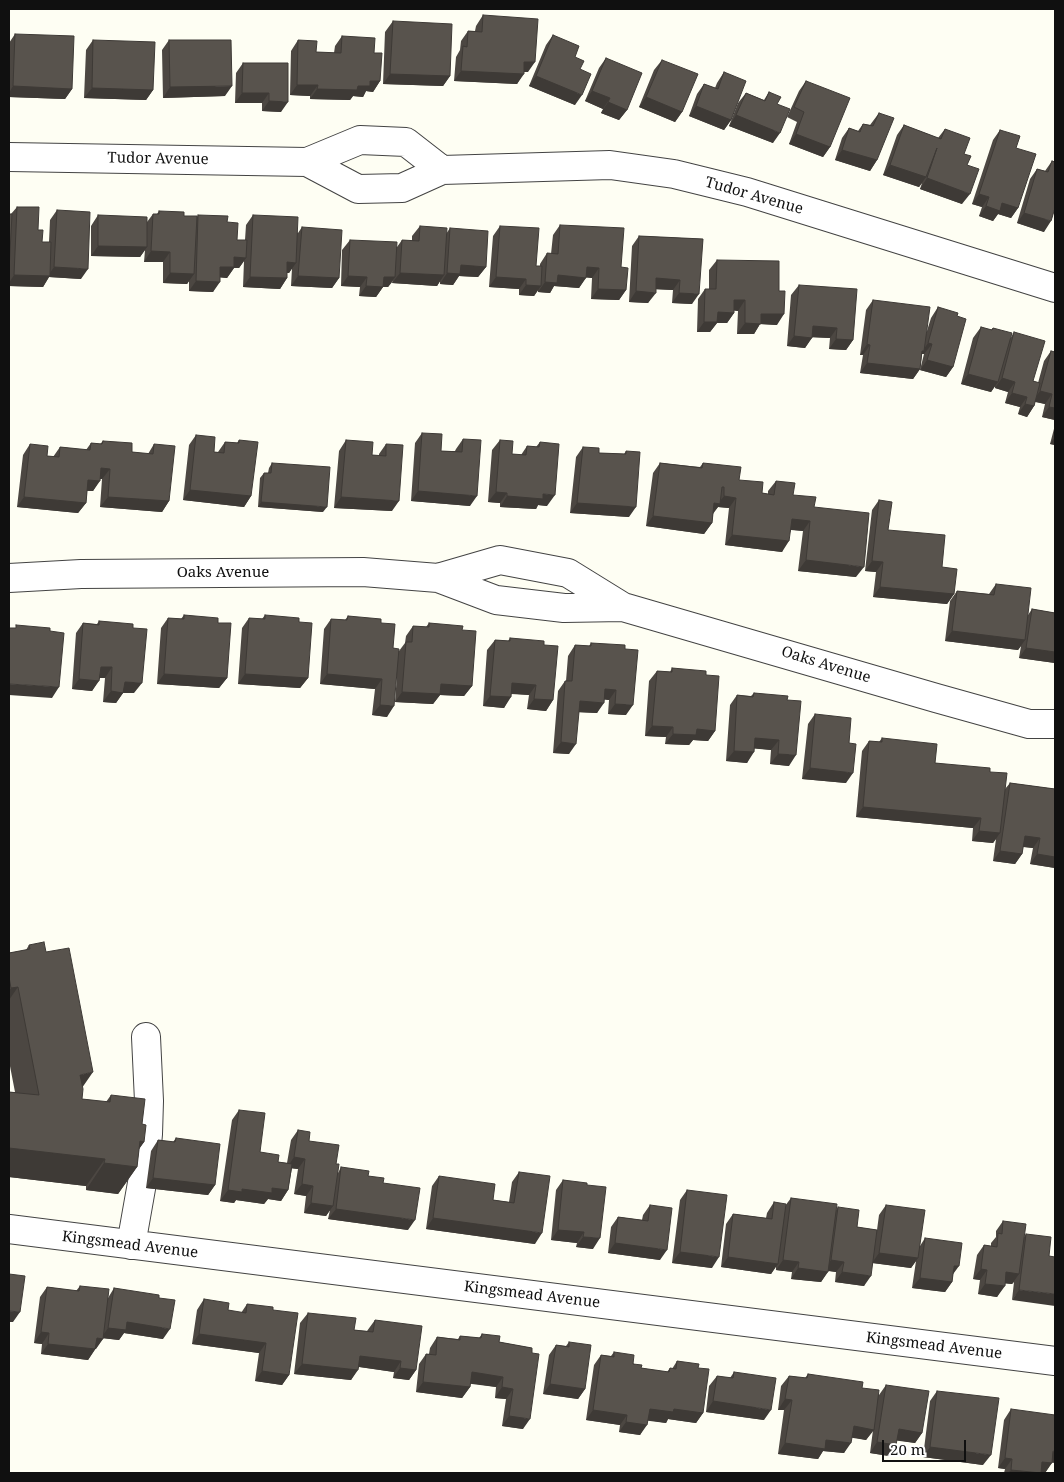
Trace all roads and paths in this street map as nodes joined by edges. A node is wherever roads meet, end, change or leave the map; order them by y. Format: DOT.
graph roads {
  1 [pos="9,157"];
  2 [pos="307,162"];
  3 [pos="442,170"];
  4 [pos="1055,288"];
  5 [pos="9,578"];
  6 [pos="438,578"];
  7 [pos="623,606"];
  8 [pos="1042,724"];
  9 [pos="1055,742"];
  10 [pos="146,1037"];
  11 [pos="9,1229"];
  12 [pos="131,1245"];
  13 [pos="1055,1361"];
  1 -- 2 [label="street, Tudor Avenue"];
  2 -- 3 [label="street, Tudor Avenue"];
  2 -- 3 [label="street, Tudor Avenue"];
  3 -- 4 [label="street, Tudor Avenue"];
  5 -- 6 [label="street, Oaks Avenue"];
  6 -- 7 [label="street, Oaks Avenue"];
  6 -- 7 [label="street, Oaks Avenue"];
  7 -- 8 [label="street, Oaks Avenue"];
  8 -- 9 [label="street, Oaks Avenue"];
  10 -- 12 [label="street"];
  11 -- 12 [label="street, Kingsmead Avenue"];
  12 -- 13 [label="street, Kingsmead Avenue"];
}
